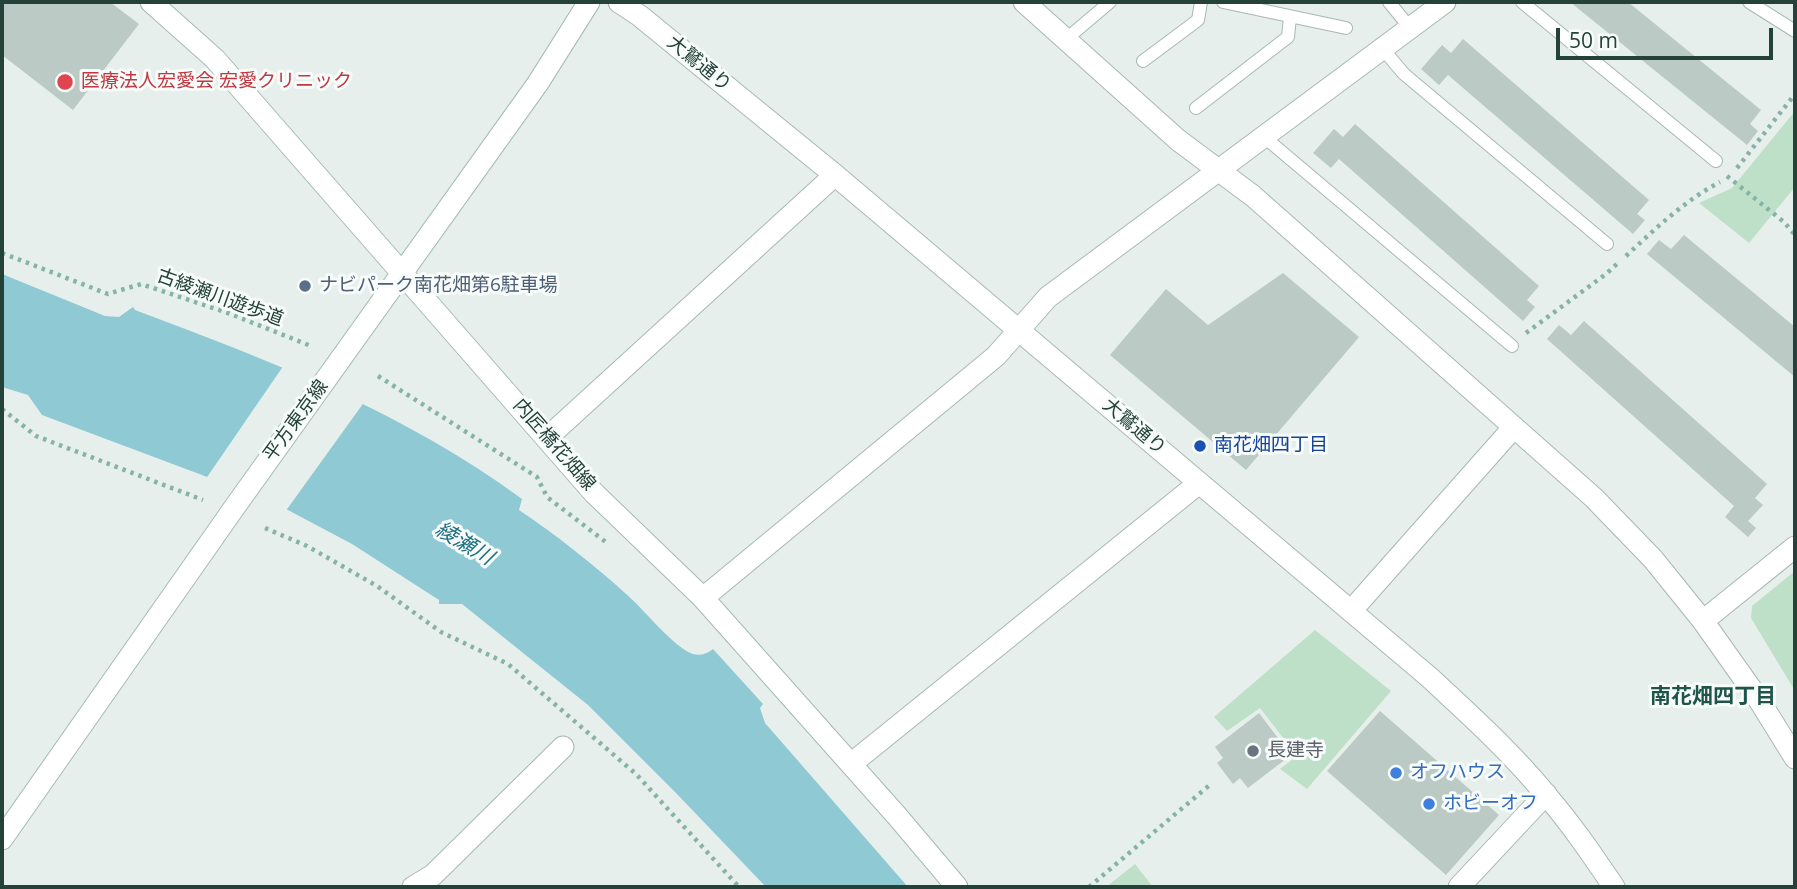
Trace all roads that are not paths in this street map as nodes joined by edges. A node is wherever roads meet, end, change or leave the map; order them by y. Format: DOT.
graph roads {
  1 [pos="589,2"];
  2 [pos="619,2"];
  3 [pos="1024,2"];
  4 [pos="1110,2"];
  5 [pos="1201,2"];
  6 [pos="1223,2"];
  7 [pos="1390,2"];
  8 [pos="1445,2"];
  9 [pos="1522,2"];
  10 [pos="1749,2"];
  11 [pos="154,3"];
  12 [pos="1290,17"];
  13 [pos="1346,28"];
  14 [pos="1410,28"];
  15 [pos="1795,31"];
  16 [pos="1065,41"];
  17 [pos="1382,48"];
  18 [pos="1143,61"];
  19 [pos="1196,108"];
  20 [pos="1264,136"];
  21 [pos="1716,161"];
  22 [pos="1219,169"];
  23 [pos="835,175"];
  24 [pos="1607,244"];
  25 [pos="402,272"];
  26 [pos="1019,330"];
  27 [pos="1512,346"];
  28 [pos="1514,426"];
  29 [pos="548,437"];
  30 [pos="1199,483"];
  31 [pos="1795,547"];
  32 [pos="703,598"];
  33 [pos="1351,611"];
  34 [pos="1703,621"];
  35 [pos="563,747"];
  36 [pos="1795,758"];
  37 [pos="851,764"];
  38 [pos="1546,794"];
  39 [pos="2,839"];
  40 [pos="413,887"];
  41 [pos="957,887"];
  42 [pos="1459,887"];
  43 [pos="1614,887"];
  1 -- 25 [label="street, 平方東京線"];
  2 -- 23 [label="street, 大鷲通り"];
  3 -- 16 [label="street"];
  4 -- 16 [label="lane"];
  5 -- 18 [label="lane"];
  6 -- 12 [label="lane"];
  7 -- 14 [label="lane"];
  8 -- 14 [label="street"];
  9 -- 21 [label="lane"];
  10 -- 15 [label="lane"];
  11 -- 25 [label="street, 内匠橋花畑線"];
  12 -- 13 [label="lane"];
  12 -- 19 [label="lane"];
  14 -- 17 [label="street"];
  16 -- 22 [label="street"];
  17 -- 20 [label="street"];
  17 -- 24 [label="lane"];
  20 -- 22 [label="street"];
  20 -- 27 [label="lane"];
  22 -- 26 [label="street"];
  22 -- 28 [label="street"];
  23 -- 26 [label="street, 大鷲通り"];
  23 -- 29 [label="street"];
  25 -- 29 [label="street, 内匠橋花畑線"];
  25 -- 39 [label="street, 平方東京線"];
  26 -- 30 [label="street, 大鷲通り"];
  26 -- 32 [label="street"];
  28 -- 33 [label="street"];
  28 -- 34 [label="street"];
  29 -- 32 [label="street, 内匠橋花畑線"];
  30 -- 33 [label="street, 大鷲通り"];
  30 -- 37 [label="street"];
  31 -- 34 [label="street"];
  32 -- 37 [label="street, 内匠橋花畑線"];
  33 -- 38 [label="street, 大鷲通り"];
  34 -- 36 [label="street"];
  35 -- 40 [label="street"];
  37 -- 41 [label="street, 内匠橋花畑線"];
  38 -- 42 [label="street"];
  38 -- 43 [label="street, 大鷲通り"];
}
